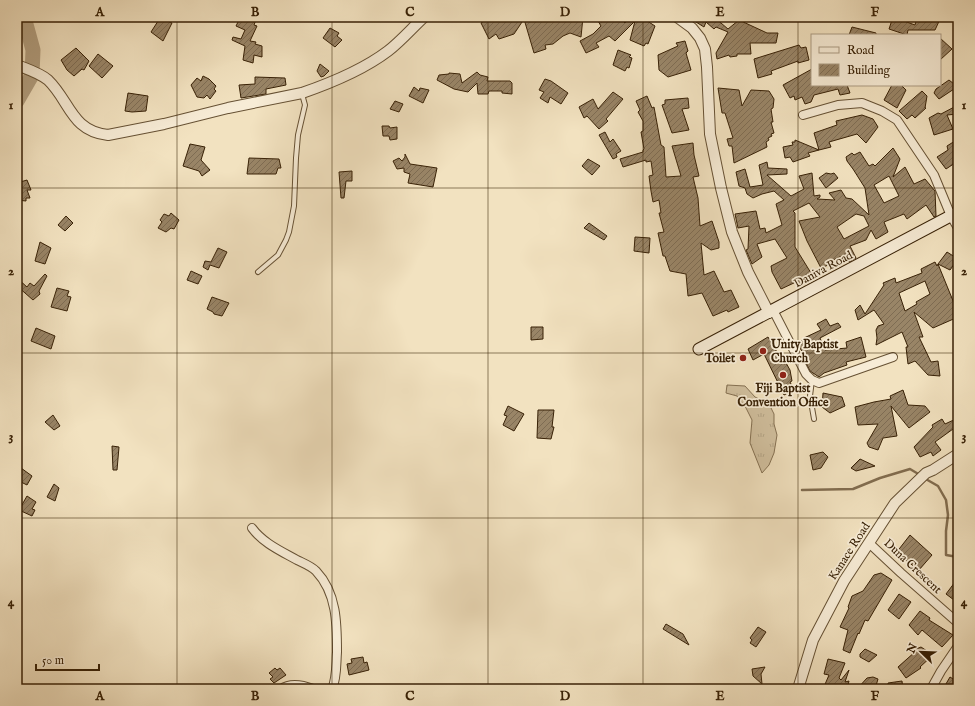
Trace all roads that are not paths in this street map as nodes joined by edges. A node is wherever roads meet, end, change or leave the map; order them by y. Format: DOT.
graph roads {
  1 [pos="424,17"];
  2 [pos="677,17"];
  3 [pos="21,66"];
  4 [pos="302,93"];
  5 [pos="803,115"];
  6 [pos="954,214"];
  7 [pos="958,228"];
  8 [pos="258,272"];
  9 [pos="771,311"];
  10 [pos="699,349"];
  11 [pos="893,357"];
  12 [pos="812,380"];
  13 [pos="814,419"];
  14 [pos="958,454"];
  15 [pos="252,528"];
  16 [pos="869,542"];
  17 [pos="958,623"];
  18 [pos="958,646"];
  19 [pos="281,689"];
  20 [pos="313,689"];
  21 [pos="332,689"];
  22 [pos="798,689"];
  23 [pos="931,689"];
  1 -- 4 [label="street"];
  2 -- 9 [label="street"];
  3 -- 4 [label="street"];
  4 -- 8 [label="lane"];
  5 -- 6 [label="street"];
  6 -- 7 [label="street"];
  6 -- 9 [label="main road, Daniva Road"];
  9 -- 10 [label="main road, Daniva Road"];
  9 -- 12 [label="street"];
  11 -- 12 [label="street"];
  12 -- 13 [label="lane"];
  14 -- 16 [label="street, Kanace Road"];
  15 -- 21 [label="street"];
  16 -- 17 [label="street, Duna Crescent"];
  16 -- 22 [label="street, Kanace Road"];
  18 -- 23 [label="street"];
  19 -- 20 [label="street"];
}
